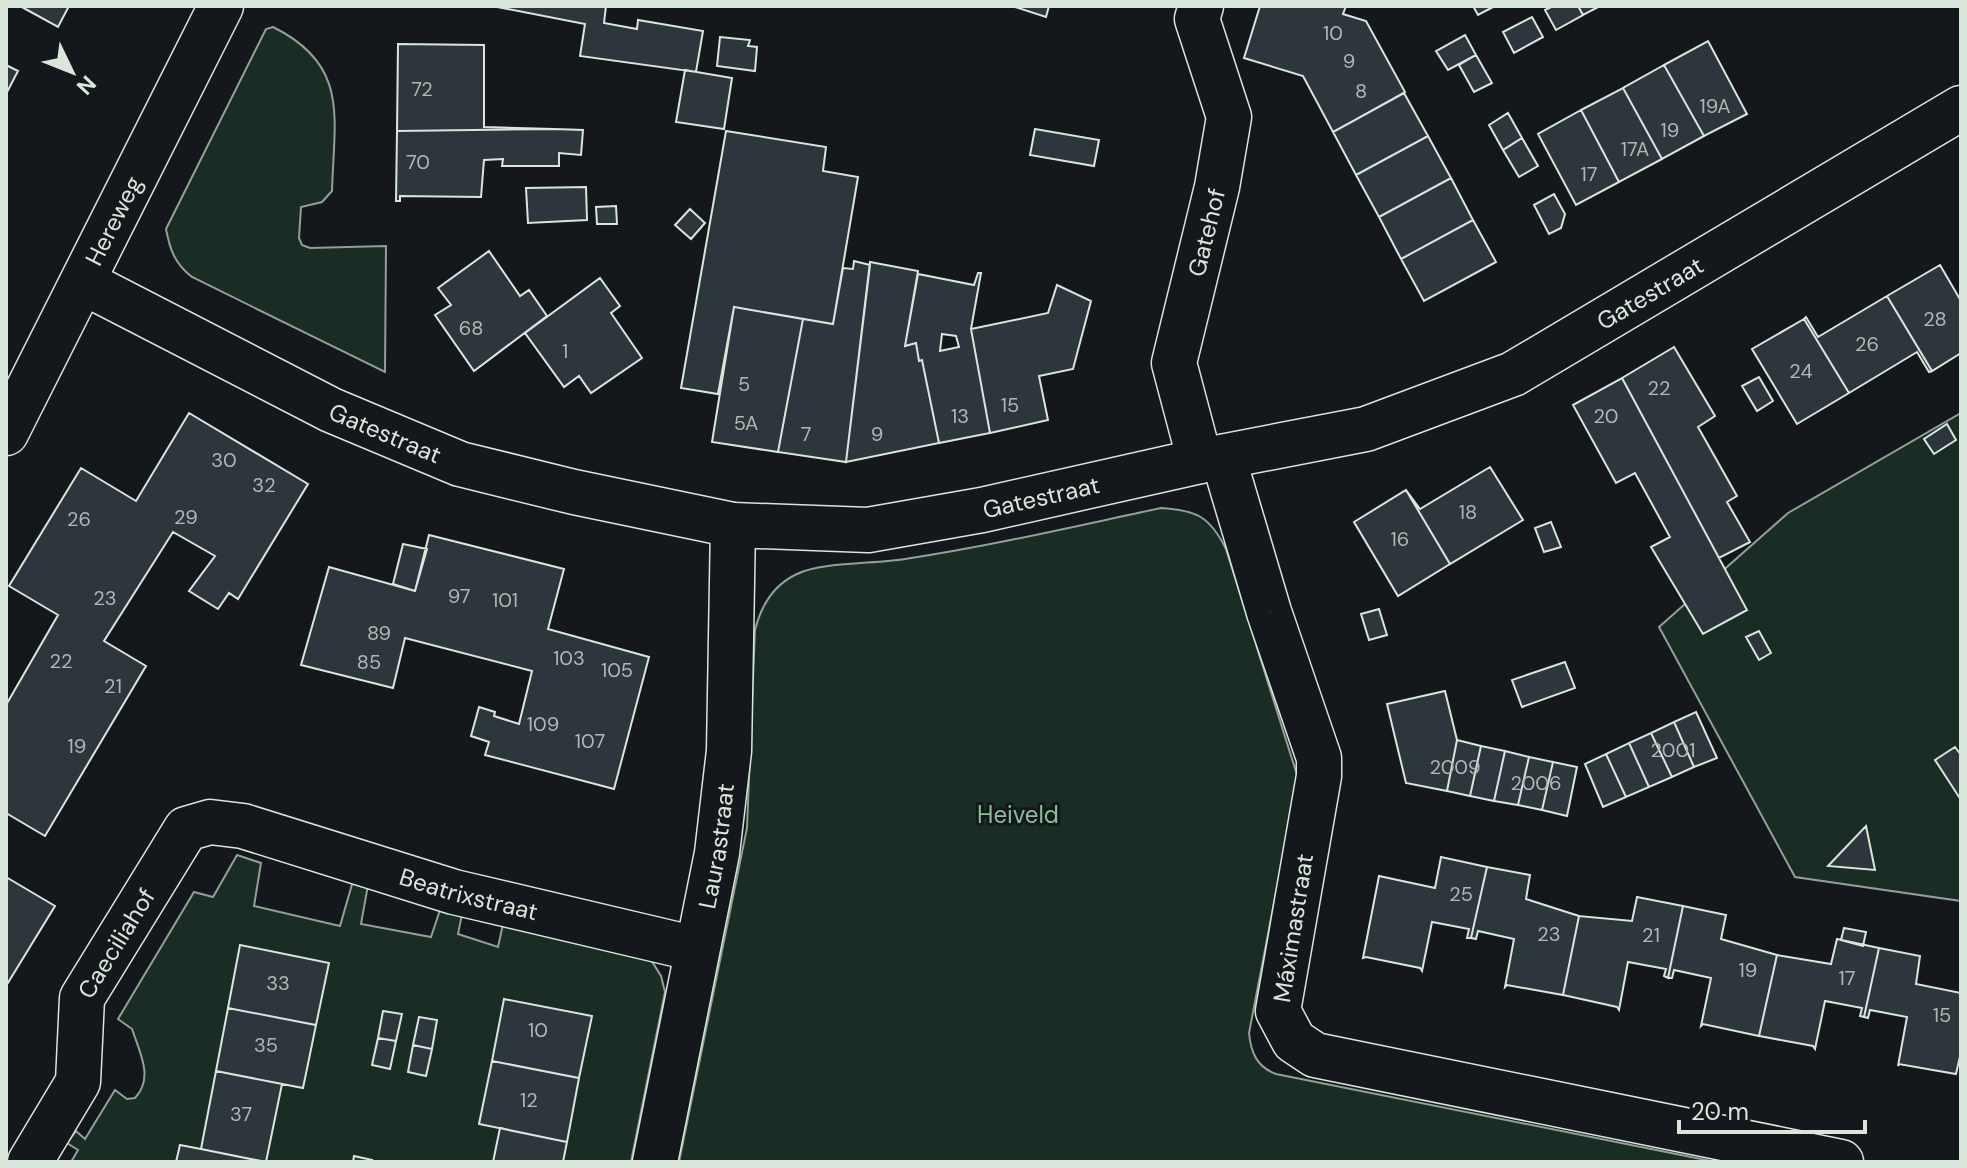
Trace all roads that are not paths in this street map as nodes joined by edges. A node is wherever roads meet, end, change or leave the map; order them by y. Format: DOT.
graph roads {
  1 [pos="221,6"];
  2 [pos="1201,6"];
  3 [pos="1961,108"];
  4 [pos="83,282"];
  5 [pos="10,414"];
  6 [pos="1212,459"];
  7 [pos="733,525"];
  8 [pos="243,826"];
  9 [pos="696,949"];
  10 [pos="30,1162"];
  11 [pos="655,1162"];
  12 [pos="1841,1162"];
  1 -- 4 [label="street, Hereweg"];
  2 -- 6 [label="street, Gatehof"];
  3 -- 6 [label="street, Gatestraat"];
  4 -- 5 [label="street, Hereweg"];
  4 -- 7 [label="street, Gatestraat"];
  6 -- 7 [label="street, Gatestraat"];
  6 -- 12 [label="street, Máximastraat"];
  7 -- 9 [label="street, Laurastraat"];
  8 -- 9 [label="street, Beatrixstraat"];
  8 -- 10 [label="street, Caeciliahof"];
  9 -- 11 [label="street, Laurastraat"];
}
